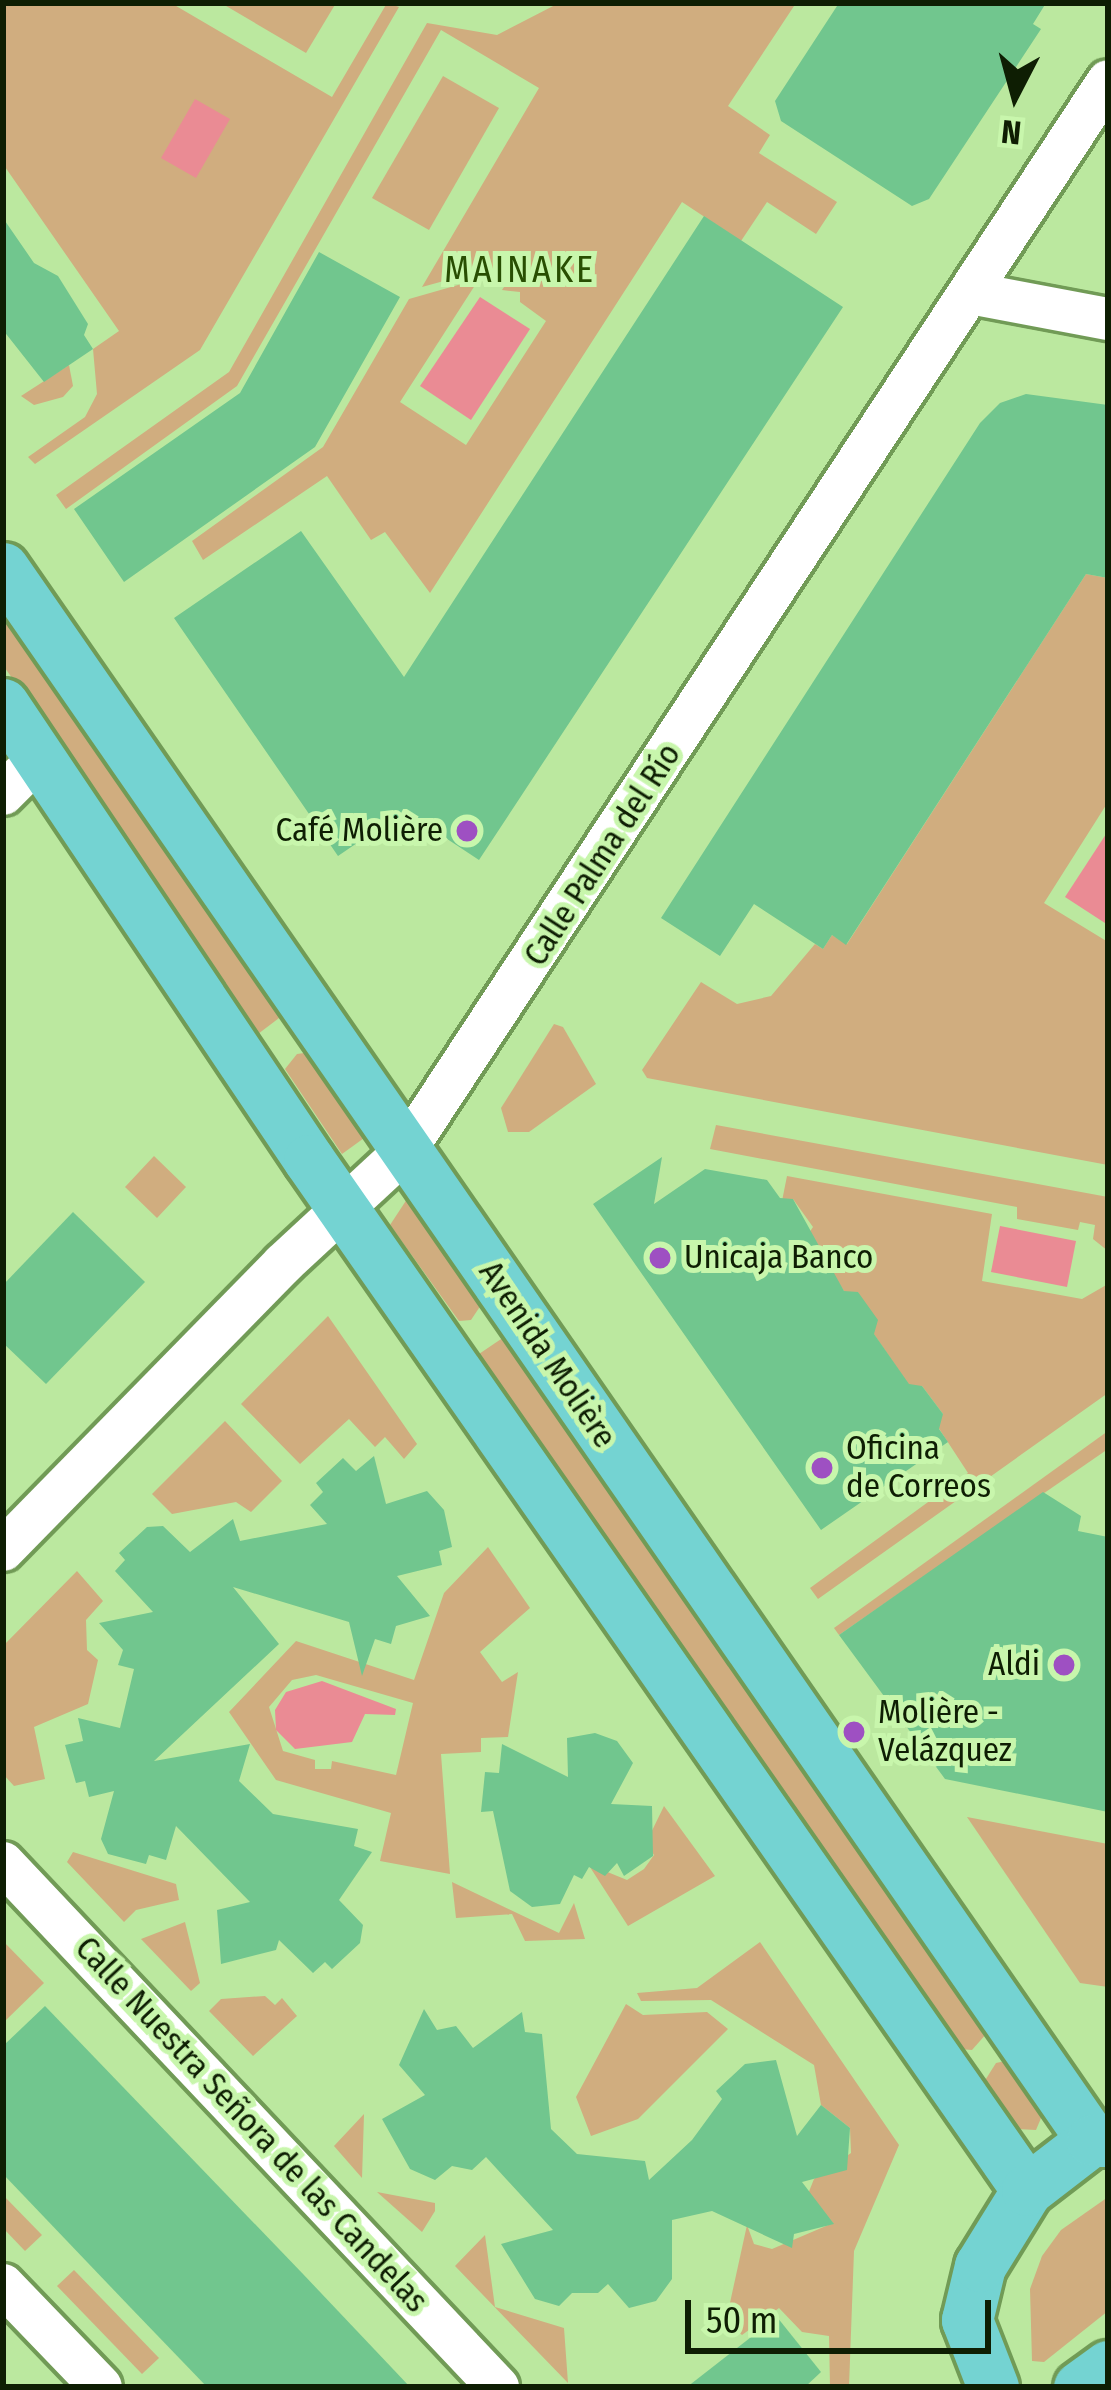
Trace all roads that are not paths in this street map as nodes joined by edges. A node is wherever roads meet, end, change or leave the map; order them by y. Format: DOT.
graph roads {
  1 [pos="1108,81"];
  2 [pos="970,293"];
  3 [pos="1108,319"];
  4 [pos="3,568"];
  5 [pos="3,704"];
  6 [pos="40,757"];
  7 [pos="3,794"];
  8 [pos="405,1151"];
  9 [pos="344,1210"];
  10 [pos="3,1550"];
  11 [pos="3,1863"];
  12 [pos="1100,2141"];
  13 [pos="1027,2190"];
  14 [pos="3,2285"];
  15 [pos="1108,2366"];
  16 [pos="100,2387"];
  17 [pos="498,2387"];
  18 [pos="993,2387"];
  19 [pos="1079,2387"];
  1 -- 2 [label="street, Calle Palma del Río"];
  2 -- 3 [label="street"];
  2 -- 8 [label="street, Calle Palma del Río"];
  4 -- 8 [label="main road, Avenida Molière"];
  5 -- 6 [label="main road"];
  6 -- 7 [label="street"];
  6 -- 9 [label="main road"];
  8 -- 9 [label="street, Calle Palma del Río"];
  8 -- 12 [label="main road, Avenida Molière"];
  9 -- 10 [label="street, Calle Palma del Río"];
  9 -- 13 [label="main road"];
  11 -- 17 [label="street, Calle Nuestra Señora de las Candelas"];
  12 -- 13 [label="main road"];
  13 -- 18 [label="main road"];
  14 -- 16 [label="street"];
  15 -- 19 [label="main road"];
}
